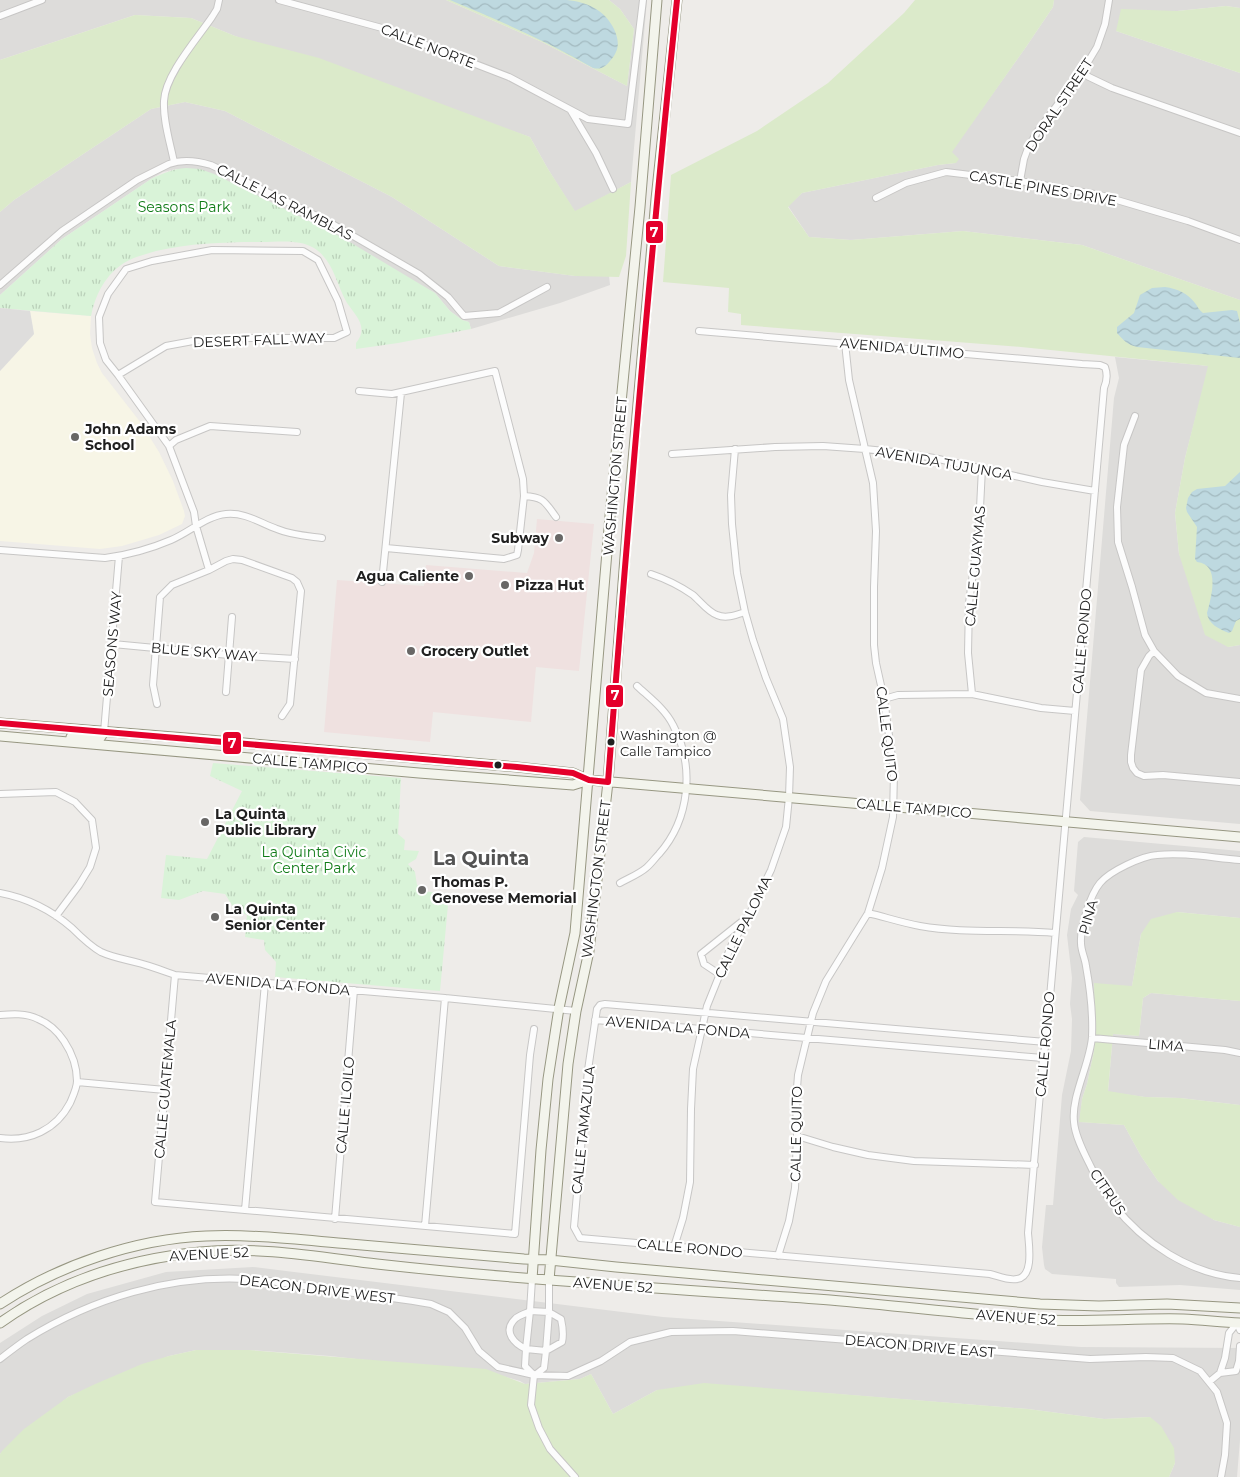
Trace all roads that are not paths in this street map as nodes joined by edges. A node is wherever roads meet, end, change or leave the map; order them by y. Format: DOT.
graph roads {
  1 [pos="42,0"];
  2 [pos="219,0"];
  3 [pos="279,0"];
  4 [pos="643,0"];
  5 [pos="657,0"];
  6 [pos="677,0"];
  7 [pos="1109,0"];
  8 [pos="0,16"];
  9 [pos="1082,72"];
  10 [pos="570,109"];
  11 [pos="1240,133"];
  12 [pos="174,162"];
  13 [pos="1020,181"];
  14 [pos="613,189"];
  15 [pos="876,198"];
  16 [pos="1240,240"];
  17 [pos="0,285"];
  18 [pos="547,287"];
  19 [pos="699,331"];
  20 [pos="845,343"];
  21 [pos="1105,367"];
  22 [pos="118,375"];
  23 [pos="358,391"];
  24 [pos="401,393"];
  25 [pos="1135,416"];
  26 [pos="297,432"];
  27 [pos="169,446"];
  28 [pos="736,449"];
  29 [pos="865,449"];
  30 [pos="672,454"];
  31 [pos="982,468"];
  32 [pos="1095,491"];
  33 [pos="524,496"];
  34 [pos="556,517"];
  35 [pos="196,526"];
  36 [pos="322,538"];
  37 [pos="386,548"];
  38 [pos="0,550"];
  39 [pos="119,556"];
  40 [pos="209,570"];
  41 [pos="650,574"];
  42 [pos="382,582"];
  43 [pos="745,612"];
  44 [pos="232,616"];
  45 [pos="112,644"];
  46 [pos="156,647"];
  47 [pos="1154,651"];
  48 [pos="230,655"];
  49 [pos="295,659"];
  50 [pos="637,686"];
  51 [pos="226,692"];
  52 [pos="972,694"];
  53 [pos="884,699"];
  54 [pos="1240,699"];
  55 [pos="157,704"];
  56 [pos="1075,711"];
  57 [pos="282,716"];
  58 [pos="0,724"];
  59 [pos="104,732"];
  60 [pos="0,736"];
  61 [pos="23,739"];
  62 [pos="589,780"];
  63 [pos="608,782"];
  64 [pos="1240,782"];
  65 [pos="686,789"];
  66 [pos="0,794"];
  67 [pos="789,797"];
  68 [pos="893,806"];
  69 [pos="1065,822"];
  70 [pos="1240,837"];
  71 [pos="1240,860"];
  72 [pos="620,883"];
  73 [pos="0,894"];
  74 [pos="868,913"];
  75 [pos="749,915"];
  76 [pos="56,916"];
  77 [pos="1055,932"];
  78 [pos="719,974"];
  79 [pos="174,975"];
  80 [pos="265,983"];
  81 [pos="354,990"];
  82 [pos="445,998"];
  83 [pos="558,1008"];
  84 [pos="576,1011"];
  85 [pos="705,1013"];
  86 [pos="0,1015"];
  87 [pos="595,1020"];
  88 [pos="811,1022"];
  89 [pos="701,1028"];
  90 [pos="534,1029"];
  91 [pos="807,1038"];
  92 [pos="1092,1038"];
  93 [pos="1046,1042"];
  94 [pos="1240,1053"];
  95 [pos="1044,1058"];
  96 [pos="77,1082"];
  97 [pos="165,1090"];
  98 [pos="797,1136"];
  99 [pos="0,1138"];
  100 [pos="1035,1165"];
  101 [pos="244,1210"];
  102 [pos="335,1219"];
  103 [pos="425,1226"];
  104 [pos="580,1238"];
  105 [pos="674,1247"];
  106 [pos="778,1256"];
  107 [pos="535,1259"];
  108 [pos="550,1260"];
  109 [pos="532,1278"];
  110 [pos="1240,1278"];
  111 [pos="549,1280"];
  112 [pos="0,1304"];
  113 [pos="1240,1308"];
  114 [pos="530,1311"];
  115 [pos="548,1312"];
  116 [pos="0,1323"];
  117 [pos="1239,1326"];
  118 [pos="1240,1346"];
  119 [pos="526,1349"];
  120 [pos="546,1351"];
  121 [pos="0,1359"];
  122 [pos="1220,1373"];
  123 [pos="534,1375"];
  124 [pos="1208,1382"];
  125 [pos="575,1477"];
  126 [pos="1221,1477"];
  1 -- 8 [label="street"];
  2 -- 12 [label="street"];
  3 -- 10 [label="street, CALLE NORTE"];
  4 -- 10 [label="street, CALLE NORTE"];
  5 -- 62 [label="main road, WASHINGTON STREET"];
  6 -- 63 [label="main road, WASHINGTON STREET"];
  7 -- 9 [label="street, DORAL STREET"];
  9 -- 11 [label="street"];
  9 -- 13 [label="street, DORAL STREET"];
  10 -- 14 [label="street"];
  12 -- 17 [label="street, CALLE LAS RAMBLAS"];
  12 -- 18 [label="street, CALLE LAS RAMBLAS"];
  13 -- 15 [label="street, CASTLE PINES DRIVE"];
  13 -- 16 [label="street, CASTLE PINES DRIVE"];
  19 -- 20 [label="street, AVENIDA ULTIMO"];
  20 -- 21 [label="street, AVENIDA ULTIMO"];
  20 -- 29 [label="street, CALLE QUITO"];
  21 -- 32 [label="street, CALLE RONDO"];
  22 -- 22 [label="street, DESERT FALL WAY"];
  22 -- 27 [label="street"];
  23 -- 24 [label="street"];
  24 -- 33 [label="street"];
  24 -- 37 [label="street"];
  25 -- 47 [label="street"];
  26 -- 27 [label="street"];
  27 -- 35 [label="street"];
  28 -- 29 [label="street, AVENIDA TUJUNGA"];
  28 -- 30 [label="street, AVENIDA TUJUNGA"];
  28 -- 43 [label="street, CALLE PALOMA"];
  29 -- 31 [label="street, AVENIDA TUJUNGA"];
  29 -- 53 [label="street, CALLE QUITO"];
  31 -- 32 [label="street, AVENIDA TUJUNGA"];
  31 -- 52 [label="street, CALLE GUAYMAS"];
  32 -- 56 [label="street, CALLE RONDO"];
  33 -- 34 [label="street"];
  33 -- 37 [label="street"];
  35 -- 36 [label="street"];
  35 -- 39 [label="street"];
  35 -- 40 [label="street"];
  37 -- 42 [label="street"];
  38 -- 39 [label="street"];
  39 -- 45 [label="street, SEASONS WAY"];
  40 -- 46 [label="street"];
  40 -- 49 [label="street"];
  41 -- 43 [label="street"];
  43 -- 67 [label="street, CALLE PALOMA"];
  44 -- 48 [label="street"];
  45 -- 46 [label="street, BLUE SKY WAY"];
  45 -- 59 [label="street, SEASONS WAY"];
  46 -- 48 [label="street, BLUE SKY WAY"];
  46 -- 55 [label="street"];
  47 -- 54 [label="street"];
  47 -- 64 [label="street"];
  48 -- 49 [label="street, BLUE SKY WAY"];
  48 -- 51 [label="street"];
  49 -- 57 [label="street"];
  50 -- 65 [label="street"];
  52 -- 53 [label="street"];
  52 -- 56 [label="street"];
  53 -- 68 [label="street, CALLE QUITO"];
  56 -- 69 [label="street, CALLE RONDO"];
  58 -- 59 [label="main road, CALLE TAMPICO"];
  59 -- 61 [label="main road"];
  59 -- 62 [label="main road, CALLE TAMPICO"];
  60 -- 61 [label="main road, CALLE TAMPICO"];
  61 -- 62 [label="main road, CALLE TAMPICO"];
  62 -- 63 [label="main road, CALLE TAMPICO"];
  62 -- 83 [label="main road, WASHINGTON STREET"];
  63 -- 65 [label="main road, CALLE TAMPICO"];
  63 -- 84 [label="main road, WASHINGTON STREET"];
  65 -- 67 [label="main road, CALLE TAMPICO"];
  65 -- 72 [label="street"];
  66 -- 76 [label="street"];
  67 -- 68 [label="main road, CALLE TAMPICO"];
  67 -- 75 [label="street, CALLE PALOMA"];
  68 -- 69 [label="main road, CALLE TAMPICO"];
  68 -- 74 [label="street, CALLE QUITO"];
  69 -- 70 [label="main road, CALLE TAMPICO"];
  69 -- 77 [label="street, CALLE RONDO"];
  71 -- 92 [label="street, PINA"];
  73 -- 76 [label="street, AVENIDA LA FONDA"];
  74 -- 77 [label="street"];
  74 -- 88 [label="street, CALLE QUITO"];
  75 -- 78 [label="street, CALLE PALOMA"];
  75 -- 78 [label="street"];
  76 -- 79 [label="street, AVENIDA LA FONDA"];
  77 -- 93 [label="street, CALLE RONDO"];
  78 -- 85 [label="street, CALLE PALOMA"];
  79 -- 80 [label="street, AVENIDA LA FONDA"];
  79 -- 97 [label="street, CALLE GUATEMALA"];
  80 -- 81 [label="street, AVENIDA LA FONDA"];
  80 -- 101 [label="street"];
  81 -- 82 [label="street, AVENIDA LA FONDA"];
  81 -- 102 [label="street, CALLE ILOILO"];
  82 -- 83 [label="street, AVENIDA LA FONDA"];
  82 -- 103 [label="street"];
  83 -- 84 [label="street, AVENIDA LA FONDA"];
  83 -- 107 [label="main road, WASHINGTON STREET"];
  84 -- 108 [label="main road, WASHINGTON STREET"];
  85 -- 87 [label="street, AVENIDA LA FONDA"];
  85 -- 88 [label="street, AVENIDA LA FONDA"];
  85 -- 89 [label="street, CALLE PALOMA"];
  86 -- 96 [label="street"];
  87 -- 89 [label="street, AVENIDA LA FONDA"];
  87 -- 104 [label="street, CALLE TAMAZULA"];
  88 -- 91 [label="street, CALLE QUITO"];
  88 -- 93 [label="street, AVENIDA LA FONDA"];
  89 -- 91 [label="street, AVENIDA LA FONDA"];
  89 -- 105 [label="street, CALLE PALOMA"];
  90 -- 103 [label="street"];
  91 -- 95 [label="street, AVENIDA LA FONDA"];
  91 -- 98 [label="street, CALLE QUITO"];
  92 -- 94 [label="street, LIMA"];
  92 -- 110 [label="street, CITRUS"];
  93 -- 95 [label="street, CALLE RONDO"];
  95 -- 100 [label="street, CALLE RONDO"];
  96 -- 97 [label="street"];
  96 -- 99 [label="street"];
  97 -- 101 [label="street, CALLE GUATEMALA"];
  98 -- 100 [label="street"];
  98 -- 106 [label="street, CALLE QUITO"];
  100 -- 106 [label="street, CALLE RONDO"];
  101 -- 102 [label="street"];
  102 -- 103 [label="street"];
  104 -- 105 [label="street, CALLE RONDO"];
  105 -- 106 [label="street, CALLE RONDO"];
  107 -- 108 [label="main road, AVENUE 52"];
  107 -- 109 [label="main road, WASHINGTON STREET"];
  107 -- 112 [label="main road, AVENUE 52"];
  108 -- 111 [label="main road, WASHINGTON STREET"];
  108 -- 113 [label="main road, AVENUE 52"];
  109 -- 111 [label="main road, AVENUE 52"];
  109 -- 114 [label="street"];
  109 -- 116 [label="main road, AVENUE 52"];
  111 -- 115 [label="street"];
  111 -- 117 [label="main road, AVENUE 52"];
  114 -- 115 [label="street"];
  114 -- 119 [label="street"];
  114 -- 119 [label="street"];
  115 -- 120 [label="street"];
  115 -- 120 [label="street"];
  117 -- 122 [label="street"];
  118 -- 122 [label="street"];
  119 -- 120 [label="street"];
  119 -- 123 [label="street"];
  120 -- 123 [label="street"];
  121 -- 123 [label="street, DEACON DRIVE WEST"];
  122 -- 124 [label="street"];
  123 -- 124 [label="street, DEACON DRIVE EAST"];
  123 -- 125 [label="street"];
  124 -- 126 [label="street, DEACON DRIVE EAST"];
}
